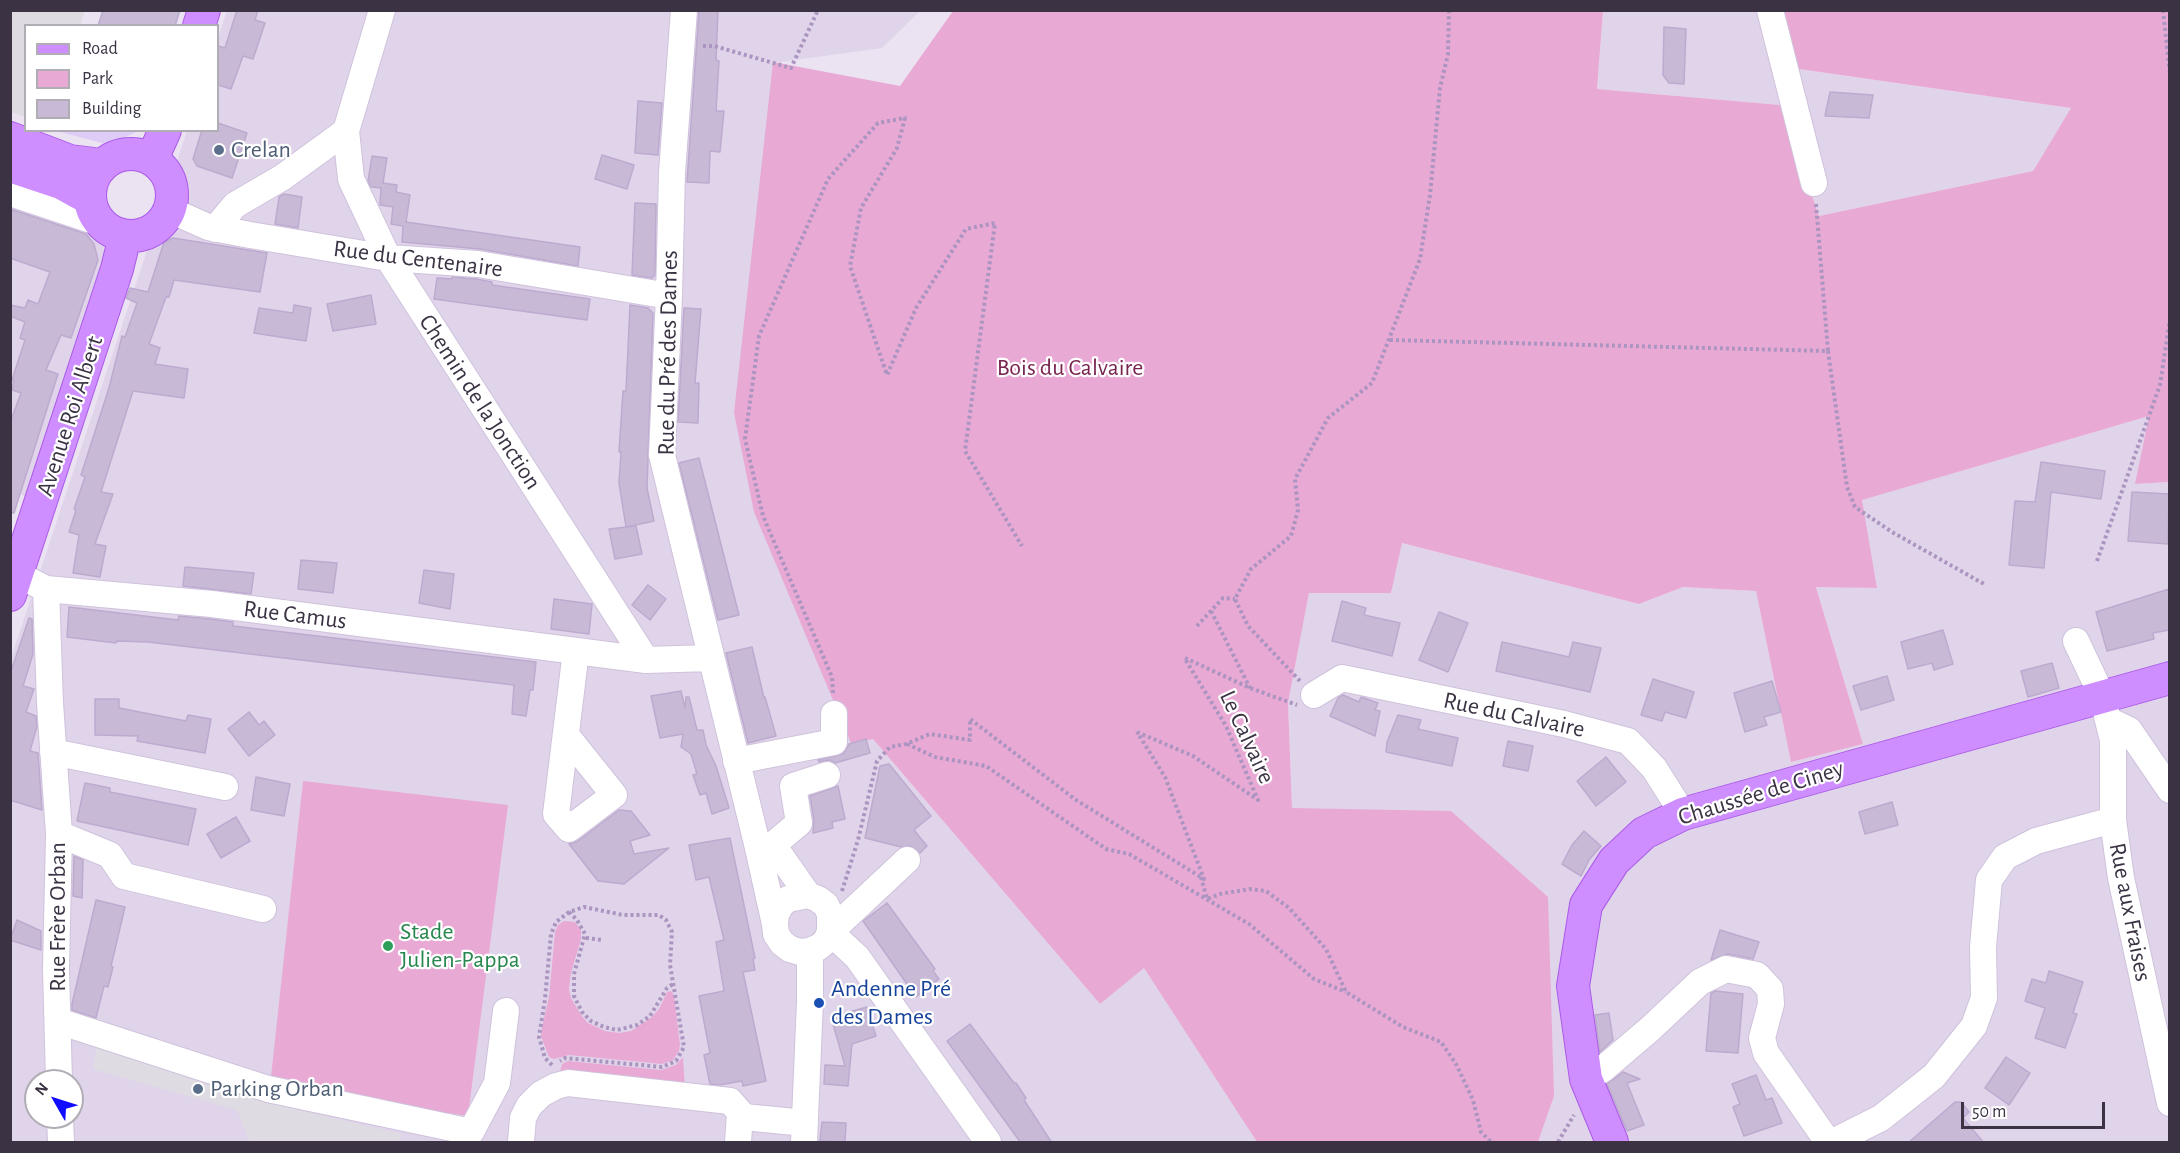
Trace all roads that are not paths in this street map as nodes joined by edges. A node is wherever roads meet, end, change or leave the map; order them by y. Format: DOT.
graph roads {
  1 [pos="382,10"];
  2 [pos="684,10"];
  3 [pos="1770,10"];
  4 [pos="346,131"];
  5 [pos="164,132"];
  6 [pos="10,138"];
  7 [pos="152,159"];
  8 [pos="102,165"];
  9 [pos="10,166"];
  10 [pos="1814,183"];
  11 [pos="10,193"];
  12 [pos="170,210"];
  13 [pos="105,220"];
  14 [pos="215,229"];
  15 [pos="388,258"];
  16 [pos="669,296"];
  17 [pos="14,584"];
  18 [pos="46,589"];
  19 [pos="2076,641"];
  20 [pos="576,651"];
  21 [pos="710,658"];
  22 [pos="646,660"];
  23 [pos="2169,678"];
  24 [pos="1314,695"];
  25 [pos="2105,708"];
  26 [pos="834,714"];
  27 [pos="566,735"];
  28 [pos="53,752"];
  29 [pos="736,761"];
  30 [pos="827,775"];
  31 [pos="225,787"];
  32 [pos="2169,790"];
  33 [pos="1683,814"];
  34 [pos="2113,820"];
  35 [pos="59,834"];
  36 [pos="764,852"];
  37 [pos="907,860"];
  38 [pos="803,895"];
  39 [pos="263,909"];
  40 [pos="775,924"];
  41 [pos="831,928"];
  42 [pos="810,951"];
  43 [pos="506,1011"];
  44 [pos="58,1021"];
  45 [pos="59,1069"];
  46 [pos="1586,1079"];
  47 [pos="2169,1103"];
  48 [pos="740,1114"];
  49 [pos="804,1133"];
  50 [pos="521,1143"];
  51 [pos="738,1143"];
  52 [pos="988,1143"];
  53 [pos="1612,1143"];
  54 [pos="1828,1143"];
  55 [pos="1833,1143"];
  1 -- 4 [label="street, Chemin de la Jonction"];
  2 -- 16 [label="street, Rue du Pré des Dames"];
  3 -- 10 [label="street"];
  4 -- 14 [label="street"];
  4 -- 15 [label="street, Chemin de la Jonction"];
  5 -- 7 [label="main road"];
  6 -- 8 [label="main road"];
  7 -- 8 [label="main road"];
  7 -- 12 [label="main road"];
  8 -- 13 [label="main road"];
  9 -- 13 [label="main road"];
  11 -- 13 [label="street"];
  12 -- 13 [label="main road"];
  12 -- 14 [label="street, Rue du Centenaire"];
  13 -- 17 [label="main road, Avenue Roi Albert"];
  14 -- 15 [label="street, Rue du Centenaire"];
  15 -- 16 [label="street, Rue du Centenaire"];
  15 -- 22 [label="street, Chemin de la Jonction"];
  16 -- 21 [label="street, Rue du Pré des Dames"];
  17 -- 18 [label="street, Rue Camus"];
  18 -- 20 [label="street, Rue Camus"];
  18 -- 28 [label="street, Rue Frère Orban"];
  19 -- 25 [label="street, Rue aux Fraises"];
  20 -- 22 [label="street, Rue Camus"];
  20 -- 27 [label="street"];
  21 -- 22 [label="street, Rue Camus"];
  21 -- 29 [label="street, Rue du Pré des Dames"];
  23 -- 25 [label="main road, Chaussée de Ciney"];
  24 -- 33 [label="street, Rue du Calvaire"];
  25 -- 32 [label="street"];
  25 -- 33 [label="main road, Chaussée de Ciney"];
  25 -- 34 [label="street, Rue aux Fraises"];
  26 -- 29 [label="street"];
  28 -- 31 [label="street"];
  28 -- 35 [label="street, Rue Frère Orban"];
  29 -- 36 [label="street, Rue du Pré des Dames"];
  30 -- 36 [label="street"];
  33 -- 46 [label="main road, Chaussée de Ciney"];
  34 -- 47 [label="street, Rue aux Fraises"];
  34 -- 55 [label="street"];
  35 -- 39 [label="street"];
  35 -- 44 [label="street, Rue Frère Orban"];
  36 -- 38 [label="street"];
  36 -- 40 [label="street, Rue du Pré des Dames"];
  37 -- 41 [label="street"];
  38 -- 40 [label="street"];
  38 -- 41 [label="street"];
  40 -- 42 [label="street"];
  41 -- 42 [label="street"];
  41 -- 52 [label="street"];
  42 -- 49 [label="street"];
  43 -- 44 [label="street"];
  44 -- 45 [label="street, Rue Frère Orban"];
  46 -- 53 [label="main road, Chaussée de Ciney"];
  46 -- 54 [label="street"];
  48 -- 49 [label="street"];
  48 -- 50 [label="street"];
  48 -- 51 [label="street"];
}
